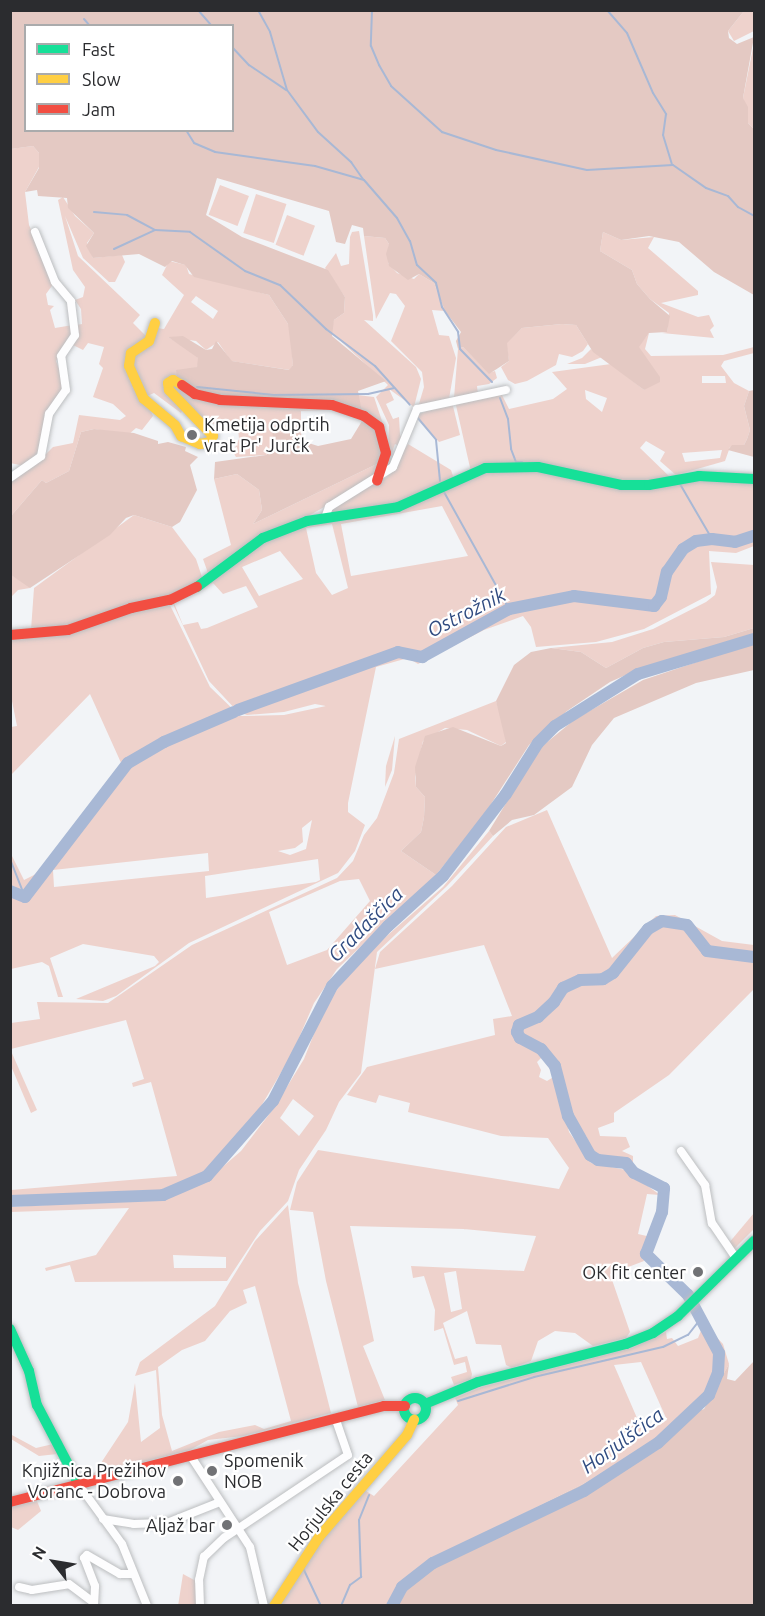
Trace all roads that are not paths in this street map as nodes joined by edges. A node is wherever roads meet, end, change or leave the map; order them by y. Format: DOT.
graph roads {
  1 [pos="35,232"];
  2 [pos="155,322"];
  3 [pos="506,390"];
  4 [pos="10,478"];
  5 [pos="754,479"];
  6 [pos="377,481"];
  7 [pos="325,518"];
  8 [pos="16,635"];
  9 [pos="681,1151"];
  10 [pos="754,1241"];
  11 [pos="736,1258"];
  12 [pos="10,1329"];
  13 [pos="425,1404"];
  14 [pos="405,1406"];
  15 [pos="335,1418"];
  16 [pos="414,1420"];
  17 [pos="190,1455"];
  18 [pos="79,1485"];
  19 [pos="10,1502"];
  20 [pos="220,1502"];
  21 [pos="103,1519"];
  22 [pos="240,1527"];
  23 [pos="133,1574"];
  24 [pos="19,1587"];
  25 [pos="94,1604"];
  26 [pos="147,1605"];
  27 [pos="200,1605"];
  28 [pos="264,1605"];
  29 [pos="273,1605"];
  1 -- 4 [label="street"];
  2 -- 6 [label="street"];
  3 -- 6 [label="street"];
  5 -- 7 [label="street"];
  6 -- 7 [label="street"];
  7 -- 8 [label="street"];
  9 -- 11 [label="street"];
  10 -- 11 [label="street"];
  11 -- 13 [label="street"];
  12 -- 18 [label="street"];
  13 -- 14 [label="street"];
  13 -- 16 [label="street"];
  14 -- 15 [label="street"];
  14 -- 16 [label="street"];
  15 -- 17 [label="street"];
  15 -- 22 [label="street"];
  16 -- 29 [label="street, Horjulska cesta"];
  17 -- 18 [label="street"];
  17 -- 20 [label="street"];
  18 -- 19 [label="street"];
  18 -- 21 [label="street"];
  20 -- 21 [label="street"];
  20 -- 22 [label="street"];
  21 -- 23 [label="street"];
  22 -- 27 [label="street"];
  22 -- 28 [label="street"];
  23 -- 25 [label="street"];
  23 -- 26 [label="street"];
  24 -- 25 [label="street"];
}
